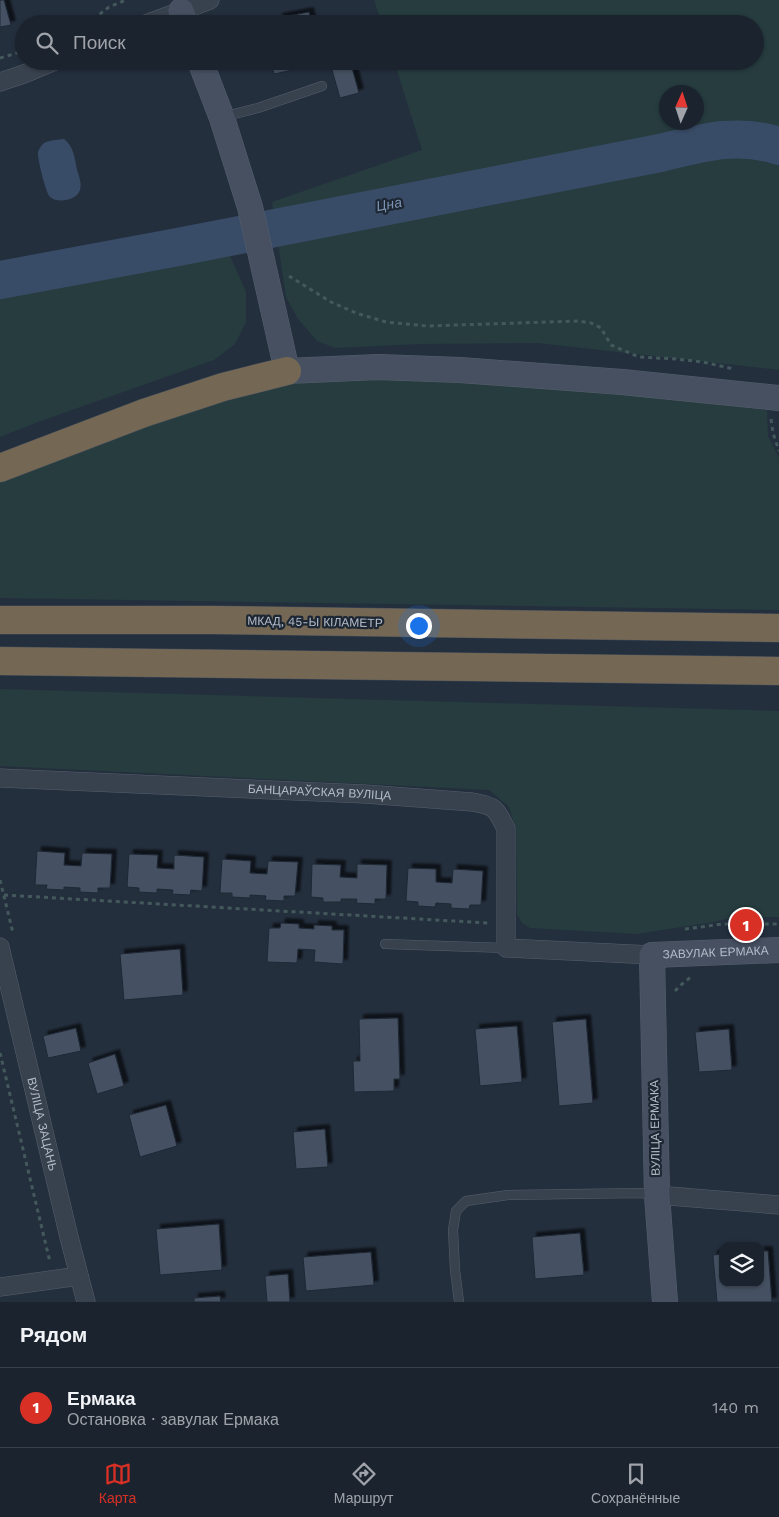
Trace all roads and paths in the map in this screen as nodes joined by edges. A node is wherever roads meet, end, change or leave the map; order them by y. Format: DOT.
graph roads {
  1 [pos="126,0"];
  2 [pos="210,0"];
  3 [pos="180,12"];
  4 [pos="99,15"];
  5 [pos="15,54"];
  6 [pos="0,58"];
  7 [pos="34,70"];
  8 [pos="203,70"];
  9 [pos="0,82"];
  10 [pos="322,86"];
  11 [pos="222,118"];
  12 [pos="262,262"];
  13 [pos="742,370"];
  14 [pos="288,372"];
  15 [pos="777,398"];
  16 [pos="779,451"];
  17 [pos="0,468"];
  18 [pos="0,620"];
  19 [pos="779,628"];
  20 [pos="0,661"];
  21 [pos="779,670"];
  22 [pos="0,778"];
  23 [pos="4,895"];
  24 [pos="779,924"];
  25 [pos="490,927"];
  26 [pos="684,929"];
  27 [pos="385,944"];
  28 [pos="0,947"];
  29 [pos="506,948"];
  30 [pos="779,950"];
  31 [pos="652,954"];
  32 [pos="8,1019"];
  33 [pos="0,1053"];
  34 [pos="656,1195"];
  35 [pos="779,1204"];
  36 [pos="79,1276"];
  37 [pos="54,1279"];
  38 [pos="0,1287"];
  39 [pos="86,1302"];
  40 [pos="459,1302"];
  41 [pos="664,1302"];
  1 -- 4 [label="path"];
  2 -- 3 [label="street"];
  5 -- 6 [label="path"];
  7 -- 9 [label="street"];
  8 -- 11 [label="street"];
  10 -- 11 [label="lane"];
  11 -- 12 [label="street"];
  12 -- 13 [label="path"];
  12 -- 14 [label="street"];
  14 -- 15 [label="street"];
  14 -- 17 [label="highway"];
  15 -- 16 [label="path"];
  18 -- 19 [label="highway, МКАД, 45-Ы КІЛАМЕТР"];
  20 -- 21 [label="highway"];
  22 -- 29 [label="street, БАНЦАРАЎСКАЯ ВУЛІЦА"];
  23 -- 25 [label="path"];
  24 -- 26 [label="path"];
  27 -- 29 [label="lane"];
  28 -- 32 [label="street, ВУЛІЦА ЗАЦАНЬ"];
  29 -- 31 [label="street"];
  30 -- 31 [label="street, ЗАВУЛАК ЕРМАКА"];
  31 -- 34 [label="street, ВУЛІЦА ЕРМАКА"];
  32 -- 36 [label="street, ВУЛІЦА ЗАЦАНЬ"];
  33 -- 37 [label="path"];
  34 -- 35 [label="street"];
  34 -- 40 [label="lane"];
  34 -- 41 [label="street, ВУЛІЦА ЕРМАКА"];
  36 -- 37 [label="street"];
  36 -- 39 [label="street, ВУЛІЦА ЗАЦАНЬ"];
  37 -- 38 [label="street"];
}
